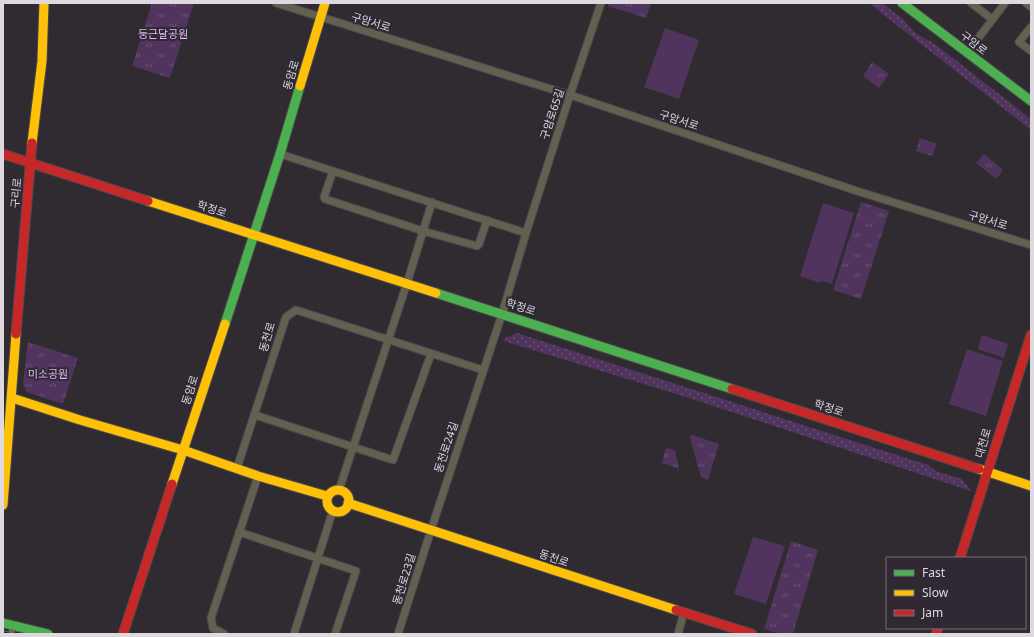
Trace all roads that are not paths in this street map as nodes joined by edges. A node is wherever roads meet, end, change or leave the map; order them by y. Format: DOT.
graph roads {
  1 [pos="44,3"];
  2 [pos="276,3"];
  3 [pos="325,3"];
  4 [pos="601,3"];
  5 [pos="902,3"];
  6 [pos="971,3"];
  7 [pos="1005,3"];
  8 [pos="1026,3"];
  9 [pos="1031,7"];
  10 [pos="321,18"];
  11 [pos="992,20"];
  12 [pos="1031,27"];
  13 [pos="1031,51"];
  14 [pos="967,53"];
  15 [pos="570,95"];
  16 [pos="1031,101"];
  17 [pos="3,154"];
  18 [pos="280,154"];
  19 [pos="30,162"];
  20 [pos="333,171"];
  21 [pos="432,202"];
  22 [pos="487,220"];
  23 [pos="423,231"];
  24 [pos="526,233"];
  25 [pos="253,235"];
  26 [pos="1031,245"];
  27 [pos="407,283"];
  28 [pos="502,314"];
  29 [pos="1031,335"];
  30 [pos="389,340"];
  31 [pos="431,354"];
  32 [pos="483,370"];
  33 [pos="12,398"];
  34 [pos="255,415"];
  35 [pos="353,447"];
  36 [pos="183,450"];
  37 [pos="237,468"];
  38 [pos="987,472"];
  39 [pos="258,476"];
  40 [pos="1031,486"];
  41 [pos="339,490"];
  42 [pos="327,496"];
  43 [pos="348,503"];
  44 [pos="3,505"];
  45 [pos="332,510"];
  46 [pos="430,530"];
  47 [pos="239,532"];
  48 [pos="960,557"];
  49 [pos="318,558"];
  50 [pos="684,612"];
  51 [pos="3,623"];
  52 [pos="48,634"];
  53 [pos="123,634"];
  54 [pos="224,634"];
  55 [pos="294,634"];
  56 [pos="335,634"];
  57 [pos="398,634"];
  58 [pos="678,634"];
  59 [pos="752,634"];
  1 -- 19 [label="main road, 구리로"];
  2 -- 10 [label="street, 구암서로"];
  3 -- 10 [label="main road, 동암로"];
  4 -- 15 [label="street, 구암로65길"];
  5 -- 14 [label="main road, 구암로"];
  6 -- 11 [label="street"];
  7 -- 11 [label="street"];
  8 -- 9 [label="street"];
  10 -- 15 [label="street, 구암서로"];
  10 -- 18 [label="main road, 동암로"];
  11 -- 14 [label="street"];
  12 -- 13 [label="street"];
  14 -- 16 [label="main road, 구암로"];
  15 -- 24 [label="street, 구암로65길"];
  15 -- 26 [label="street, 구암서로"];
  17 -- 19 [label="main road, 학정로"];
  18 -- 20 [label="street"];
  18 -- 25 [label="main road, 동암로"];
  19 -- 25 [label="main road, 학정로"];
  19 -- 33 [label="main road, 구리로"];
  20 -- 21 [label="street"];
  20 -- 23 [label="street"];
  21 -- 22 [label="street"];
  21 -- 23 [label="street"];
  22 -- 23 [label="street"];
  22 -- 24 [label="street"];
  23 -- 27 [label="street"];
  24 -- 28 [label="street, 구암로65길"];
  25 -- 27 [label="main road, 학정로"];
  25 -- 36 [label="main road, 동암로"];
  27 -- 28 [label="main road, 학정로"];
  27 -- 30 [label="street"];
  28 -- 32 [label="street, 동천로24길"];
  28 -- 38 [label="main road, 학정로"];
  29 -- 38 [label="main road, 대천로"];
  30 -- 31 [label="street"];
  30 -- 34 [label="street, 동천로"];
  30 -- 35 [label="street"];
  31 -- 32 [label="street"];
  31 -- 35 [label="street"];
  32 -- 46 [label="street, 동천로24길"];
  33 -- 36 [label="main road"];
  33 -- 44 [label="main road, 구리로"];
  34 -- 35 [label="street"];
  34 -- 37 [label="street, 동천로"];
  35 -- 41 [label="street"];
  36 -- 37 [label="main road"];
  36 -- 53 [label="main road, 동암로"];
  37 -- 39 [label="main road"];
  38 -- 40 [label="main road, 학정로"];
  38 -- 48 [label="main road, 대천로"];
  39 -- 42 [label="main road"];
  39 -- 47 [label="street"];
  41 -- 42 [label="main road"];
  41 -- 43 [label="main road"];
  42 -- 45 [label="main road"];
  43 -- 45 [label="main road"];
  43 -- 46 [label="main road, 동천로"];
  45 -- 49 [label="street"];
  46 -- 50 [label="main road, 동천로"];
  46 -- 57 [label="street, 동천로23길"];
  47 -- 49 [label="street"];
  47 -- 54 [label="street"];
  49 -- 55 [label="street"];
  49 -- 56 [label="street"];
  50 -- 58 [label="street"];
  50 -- 59 [label="main road, 동천로"];
  51 -- 52 [label="main road"];
}
